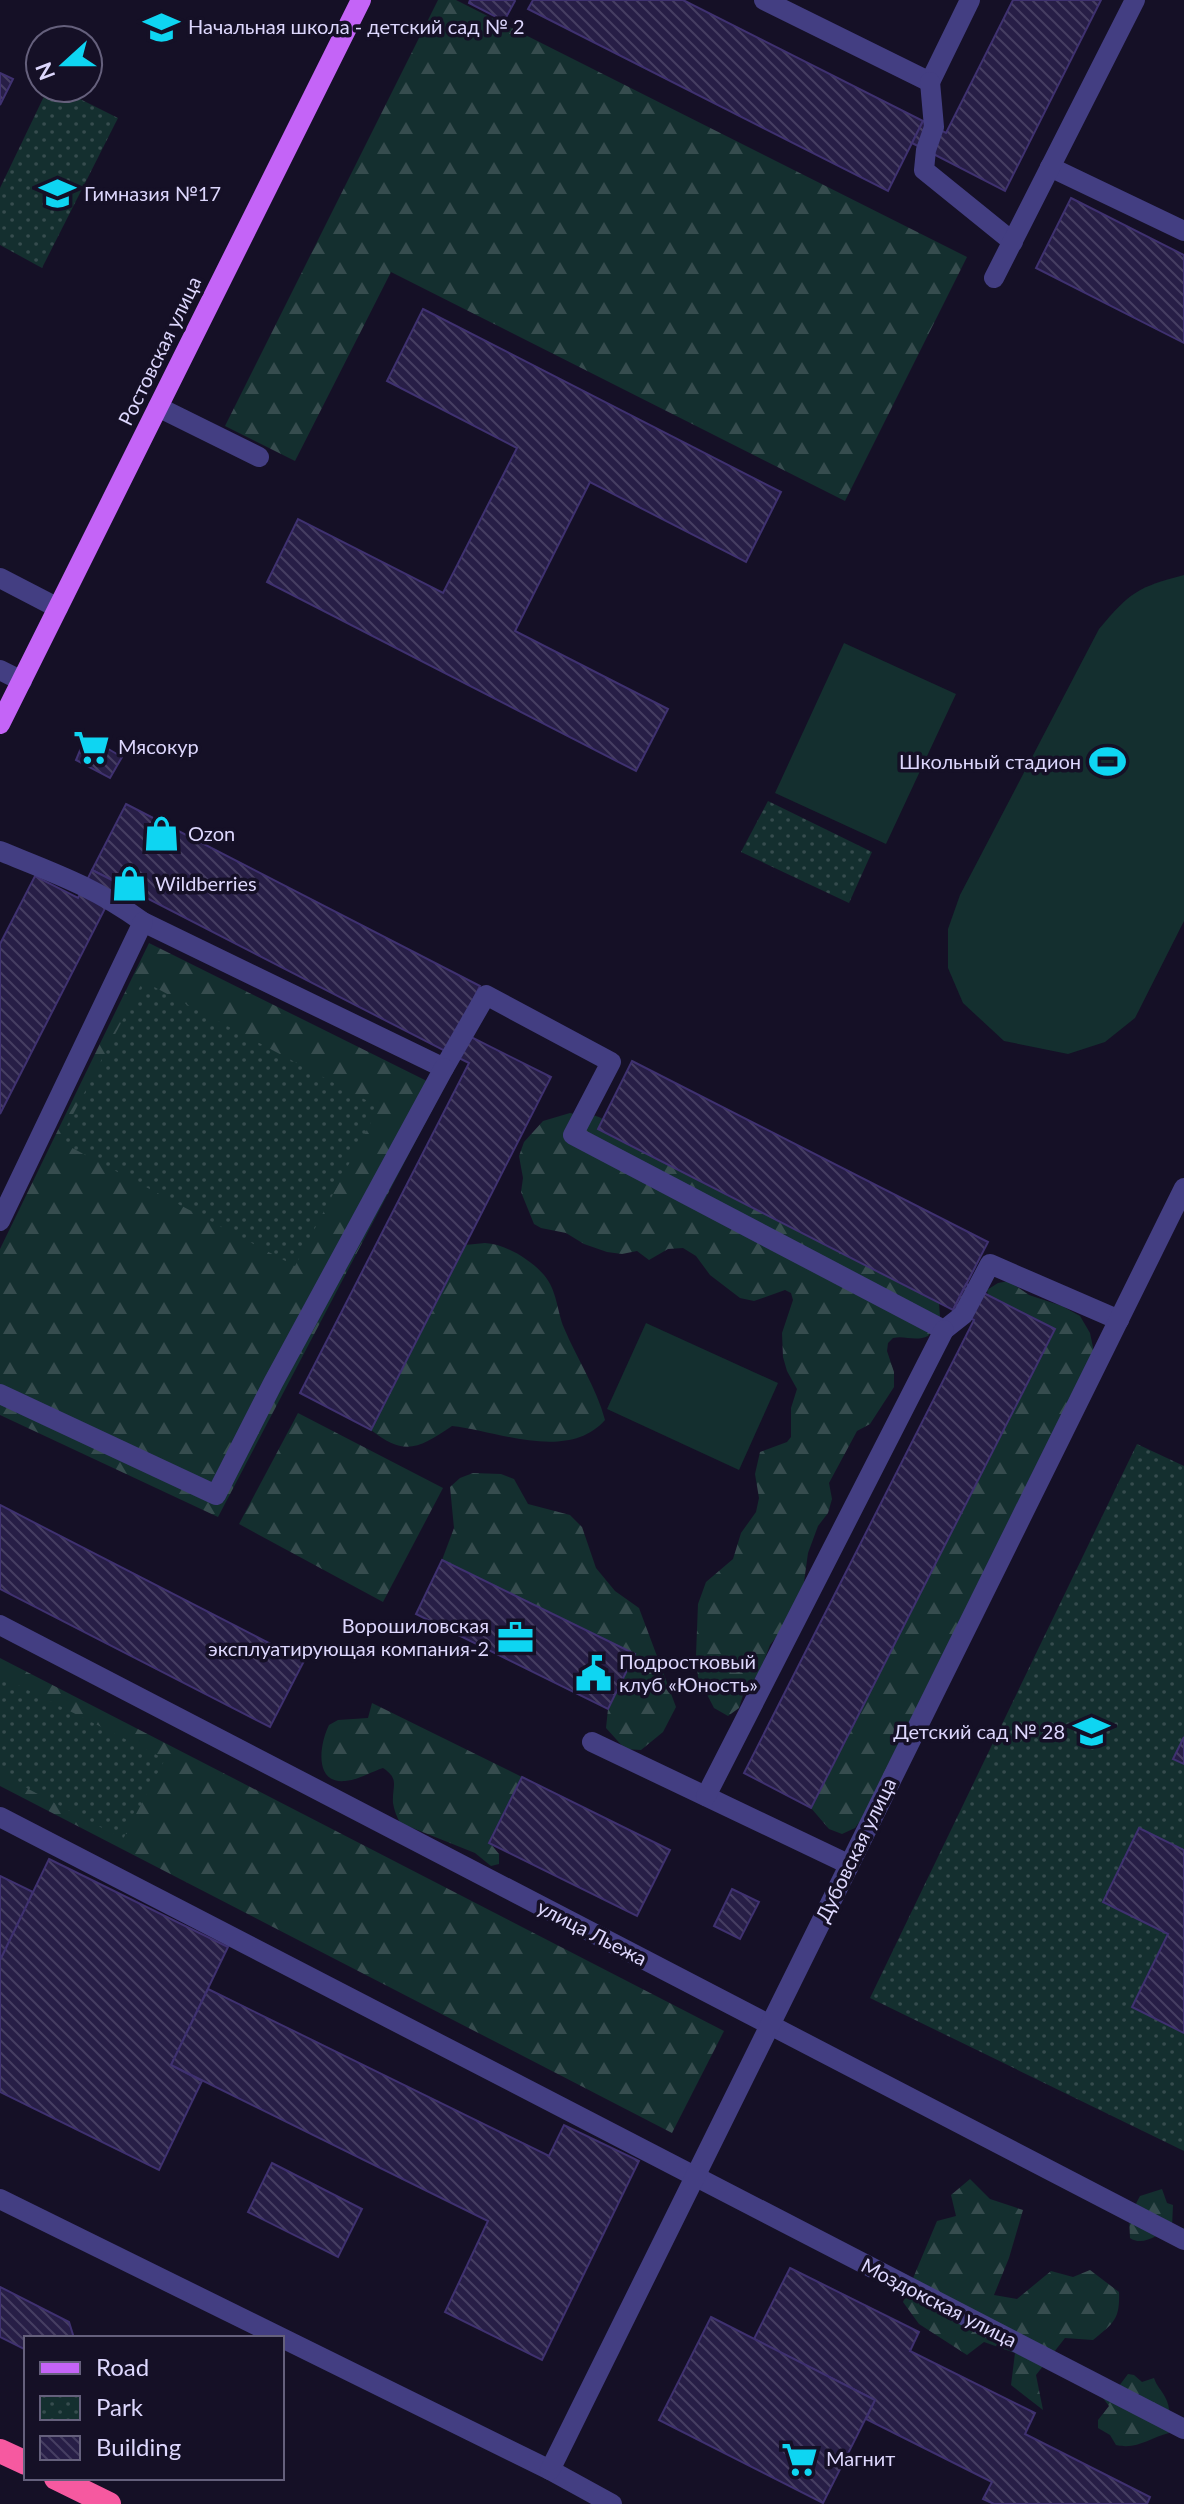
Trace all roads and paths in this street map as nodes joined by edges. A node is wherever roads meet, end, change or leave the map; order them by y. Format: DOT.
graph roads {
  1 [pos="361,0"];
  2 [pos="764,0"];
  3 [pos="970,0"];
  4 [pos="1135,0"];
  5 [pos="930,82"];
  6 [pos="1050,167"];
  7 [pos="1184,231"];
  8 [pos="1013,242"];
  9 [pos="994,278"];
  10 [pos="158,407"];
  11 [pos="259,457"];
  12 [pos="0,578"];
  13 [pos="58,608"];
  14 [pos="0,670"];
  15 [pos="22,681"];
  16 [pos="0,724"];
  17 [pos="0,851"];
  18 [pos="143,922"];
  19 [pos="444,1068"];
  20 [pos="1184,1188"];
  21 [pos="0,1221"];
  22 [pos="1119,1320"];
  23 [pos="944,1330"];
  24 [pos="0,1394"];
  25 [pos="0,1625"];
  26 [pos="592,1742"];
  27 [pos="706,1796"];
  28 [pos="0,1817"];
  29 [pos="848,1868"];
  30 [pos="770,2026"];
  31 [pos="694,2178"];
  32 [pos="0,2199"];
  33 [pos="1184,2240"];
  34 [pos="278,2336"];
  35 [pos="284,2339"];
  36 [pos="1184,2429"];
  37 [pos="0,2451"];
  38 [pos="24,2462"];
  39 [pos="550,2470"];
  40 [pos="60,2480"];
  41 [pos="109,2504"];
  42 [pos="612,2504"];
  1 -- 10 [label="main road, Ростовская улица"];
  2 -- 5 [label="street"];
  3 -- 5 [label="street"];
  4 -- 6 [label="street"];
  5 -- 8 [label="street"];
  6 -- 7 [label="street"];
  6 -- 8 [label="street"];
  8 -- 9 [label="street"];
  10 -- 11 [label="street"];
  10 -- 13 [label="main road, Ростовская улица"];
  12 -- 13 [label="street"];
  13 -- 15 [label="main road, Ростовская улица"];
  14 -- 15 [label="street"];
  15 -- 16 [label="main road, Ростовская улица"];
  17 -- 18 [label="street"];
  18 -- 19 [label="street"];
  18 -- 21 [label="street"];
  19 -- 23 [label="street"];
  19 -- 24 [label="street"];
  20 -- 22 [label="street, Дубовская улица"];
  22 -- 23 [label="street"];
  22 -- 29 [label="street, Дубовская улица"];
  23 -- 27 [label="street"];
  25 -- 30 [label="street, улица Льежа"];
  26 -- 27 [label="street"];
  27 -- 29 [label="street"];
  28 -- 31 [label="street, Моздокская улица"];
  29 -- 30 [label="street, Дубовская улица"];
  30 -- 31 [label="street, Дубовская улица"];
  30 -- 33 [label="street, улица Льежа"];
  31 -- 36 [label="street, Моздокская улица"];
  31 -- 39 [label="street, Дубовская улица"];
  32 -- 34 [label="street"];
  35 -- 39 [label="street"];
  37 -- 38 [label="highway"];
  39 -- 42 [label="street"];
  40 -- 41 [label="highway"];
}
